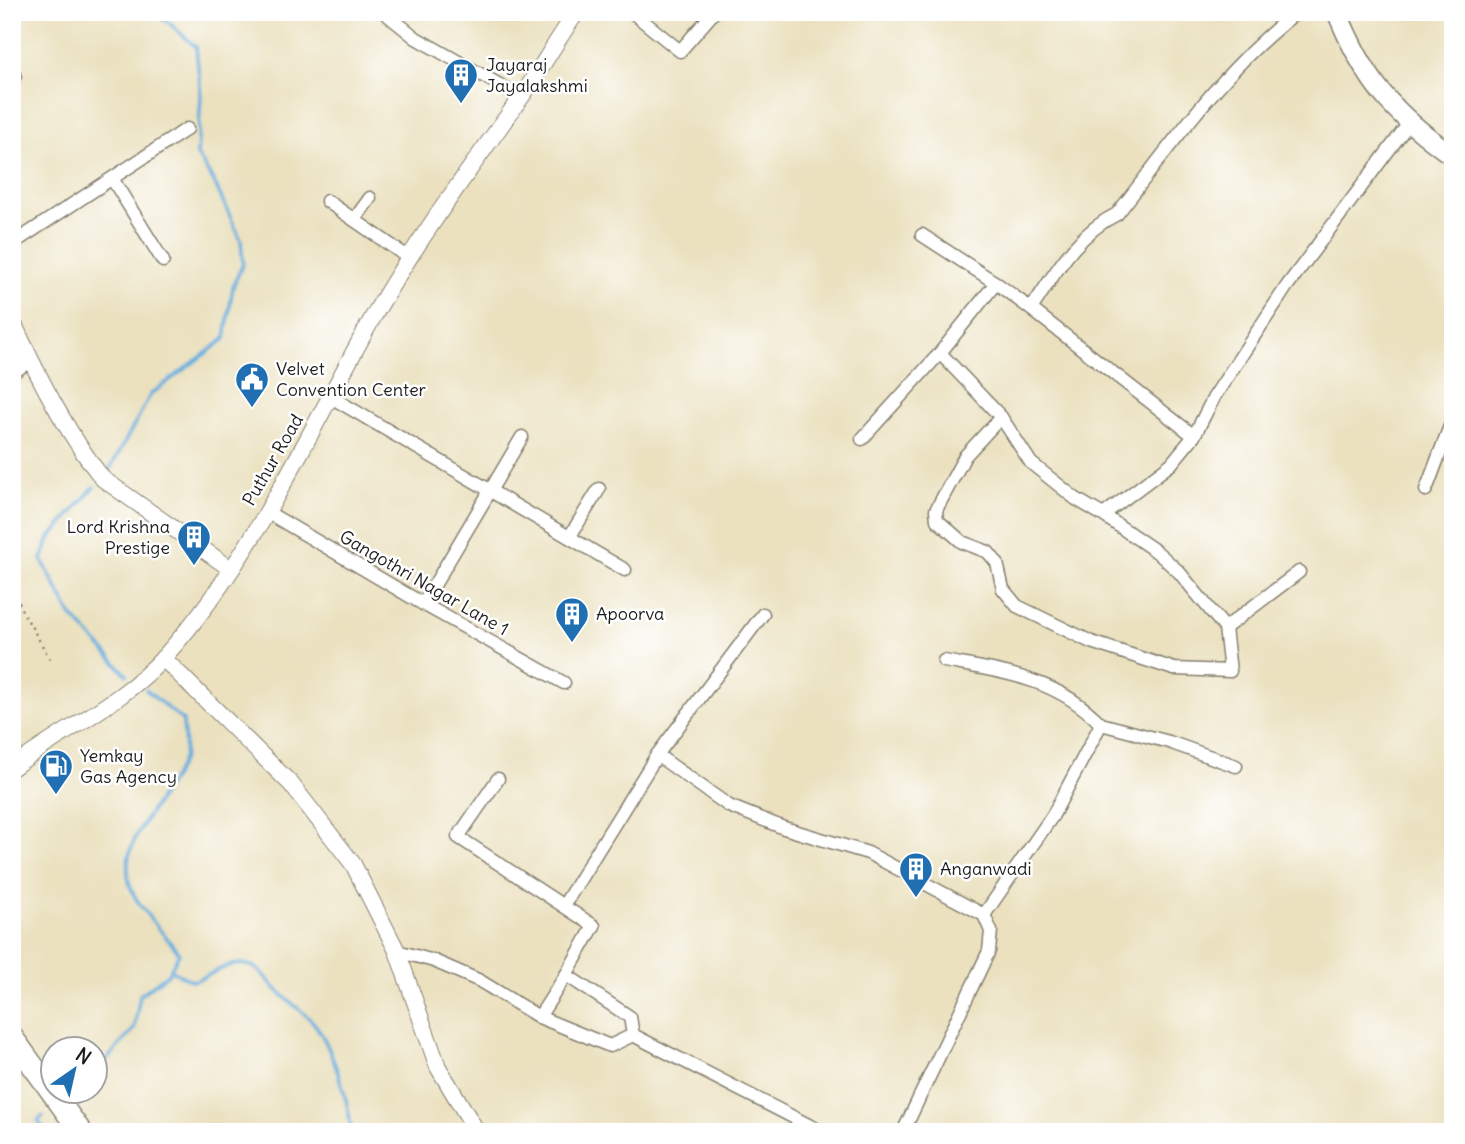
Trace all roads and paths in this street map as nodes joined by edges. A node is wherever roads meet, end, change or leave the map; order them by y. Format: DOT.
graph roads {
  1 [pos="384,12"];
  2 [pos="632,12"];
  3 [pos="714,12"];
  4 [pos="1297,12"];
  5 [pos="1337,12"];
  6 [pos="568,15"];
  7 [pos="521,97"];
  8 [pos="1409,123"];
  9 [pos="187,129"];
  10 [pos="1453,156"];
  11 [pos="113,180"];
  12 [pos="370,198"];
  13 [pos="327,201"];
  14 [pos="354,220"];
  15 [pos="922,235"];
  16 [pos="12,244"];
  17 [pos="409,258"];
  18 [pos="163,261"];
  19 [pos="996,283"];
  20 [pos="1031,309"];
  21 [pos="12,320"];
  22 [pos="940,354"];
  23 [pos="30,361"];
  24 [pos="12,373"];
  25 [pos="331,397"];
  26 [pos="1001,417"];
  27 [pos="1453,418"];
  28 [pos="1194,436"];
  29 [pos="522,437"];
  30 [pos="862,439"];
  31 [pos="599,489"];
  32 [pos="1426,490"];
  33 [pos="490,491"];
  34 [pos="267,512"];
  35 [pos="1103,515"];
  36 [pos="570,536"];
  37 [pos="230,569"];
  38 [pos="625,570"];
  39 [pos="1299,572"];
  40 [pos="12,575"];
  41 [pos="422,604"];
  42 [pos="763,614"];
  43 [pos="1226,628"];
  44 [pos="163,658"];
  45 [pos="50,659"];
  46 [pos="944,661"];
  47 [pos="564,683"];
  48 [pos="1101,723"];
  49 [pos="657,755"];
  50 [pos="1237,766"];
  51 [pos="12,768"];
  52 [pos="498,779"];
  53 [pos="564,905"];
  54 [pos="984,915"];
  55 [pos="397,951"];
  56 [pos="566,975"];
  57 [pos="539,1017"];
  58 [pos="633,1035"];
  59 [pos="12,1037"];
  60 [pos="12,1060"];
  61 [pos="64,1132"];
  62 [pos="81,1132"];
  63 [pos="477,1132"];
  64 [pos="822,1132"];
  65 [pos="903,1132"];
  1 -- 7 [label="street"];
  2 -- 3 [label="street"];
  4 -- 20 [label="street"];
  5 -- 8 [label="main road"];
  6 -- 7 [label="street, Puthur Road"];
  7 -- 17 [label="street, Puthur Road"];
  8 -- 10 [label="main road"];
  8 -- 28 [label="street"];
  9 -- 11 [label="street"];
  11 -- 16 [label="street"];
  11 -- 18 [label="street"];
  12 -- 14 [label="street"];
  13 -- 14 [label="street"];
  14 -- 17 [label="street"];
  15 -- 19 [label="street"];
  17 -- 25 [label="street, Puthur Road"];
  19 -- 20 [label="street"];
  19 -- 22 [label="street"];
  20 -- 28 [label="street"];
  21 -- 23 [label="street"];
  22 -- 26 [label="street"];
  22 -- 30 [label="street"];
  23 -- 24 [label="street"];
  23 -- 37 [label="street"];
  25 -- 33 [label="street"];
  25 -- 34 [label="street, Puthur Road"];
  26 -- 35 [label="street"];
  26 -- 43 [label="street"];
  27 -- 32 [label="street"];
  28 -- 35 [label="street"];
  29 -- 33 [label="street"];
  31 -- 36 [label="street"];
  33 -- 36 [label="street"];
  33 -- 41 [label="street"];
  34 -- 37 [label="street, Puthur Road"];
  34 -- 41 [label="street, Gangothri Nagar Lane 1"];
  35 -- 43 [label="street"];
  36 -- 38 [label="street"];
  37 -- 44 [label="street, Puthur Road"];
  39 -- 43 [label="street"];
  40 -- 45 [label="path"];
  41 -- 47 [label="street, Gangothri Nagar Lane 1"];
  42 -- 49 [label="street"];
  44 -- 51 [label="street, Puthur Road"];
  44 -- 55 [label="street"];
  46 -- 48 [label="street"];
  48 -- 50 [label="street"];
  48 -- 54 [label="street"];
  49 -- 53 [label="street"];
  49 -- 54 [label="street"];
  52 -- 53 [label="street"];
  53 -- 56 [label="street"];
  54 -- 65 [label="street"];
  55 -- 57 [label="street"];
  55 -- 63 [label="street"];
  56 -- 57 [label="street"];
  56 -- 58 [label="street"];
  57 -- 58 [label="street"];
  58 -- 64 [label="street"];
  59 -- 62 [label="highway"];
  60 -- 61 [label="highway"];
}
